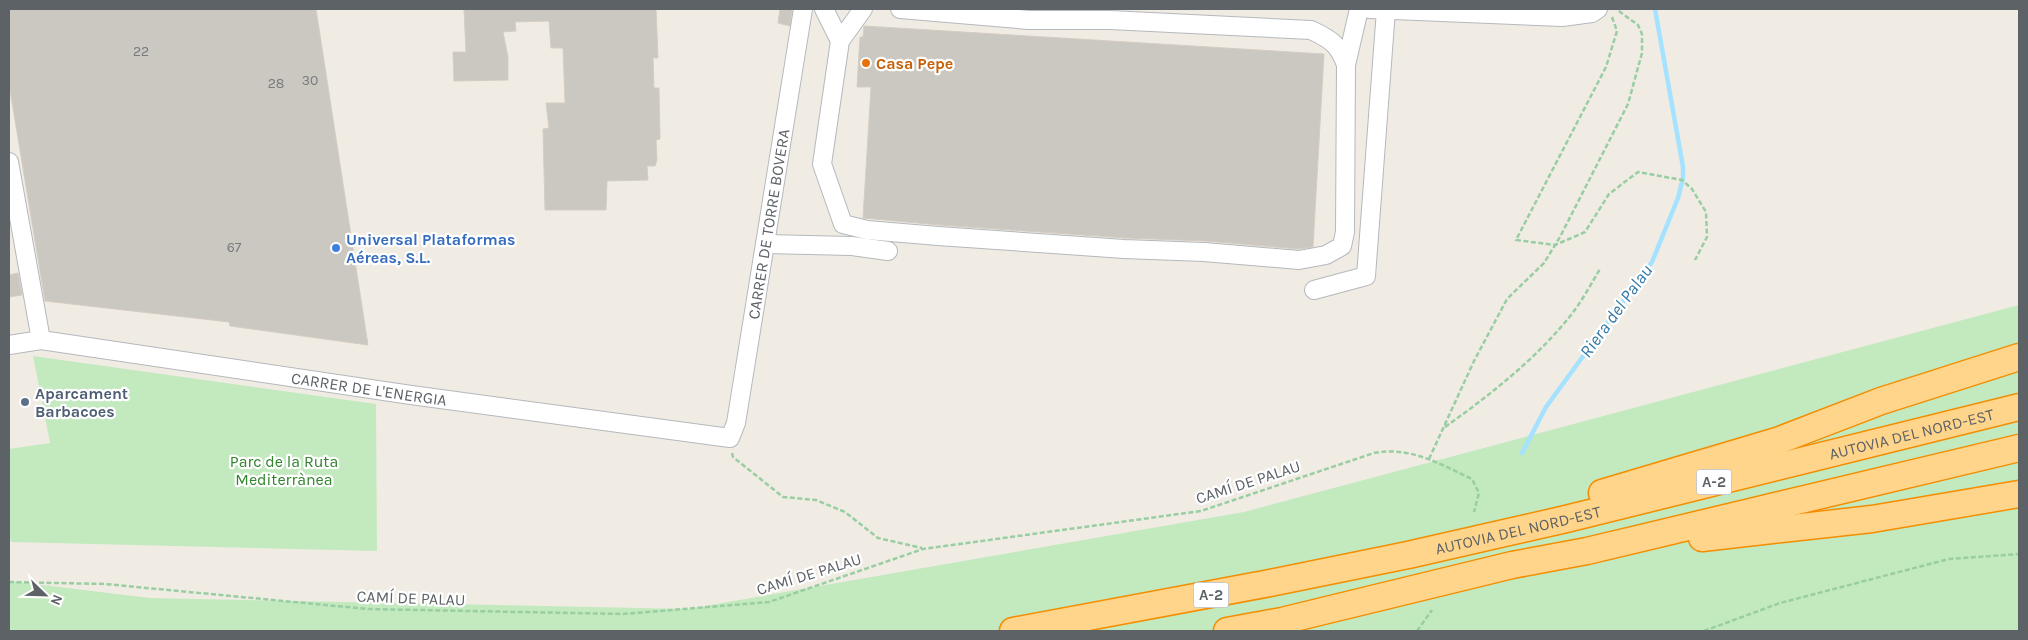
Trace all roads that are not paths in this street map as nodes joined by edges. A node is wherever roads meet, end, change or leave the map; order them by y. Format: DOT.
graph roads {
  1 [pos="804,9"];
  2 [pos="824,9"];
  3 [pos="863,9"];
  4 [pos="900,9"];
  5 [pos="1359,9"];
  6 [pos="1377,9"];
  7 [pos="1605,13"];
  8 [pos="840,40"];
  9 [pos="1346,65"];
  10 [pos="9,162"];
  11 [pos="765,244"];
  12 [pos="888,251"];
  13 [pos="1314,290"];
  14 [pos="41,340"];
  15 [pos="9,345"];
  16 [pos="2019,357"];
  17 [pos="2019,407"];
  18 [pos="730,438"];
  19 [pos="2019,448"];
  20 [pos="2019,494"];
  21 [pos="1587,551"];
  22 [pos="1408,555"];
  23 [pos="1013,631"];
  24 [pos="1227,631"];
  1 -- 11 [label="street, CARRER DE TORRE BOVERA"];
  2 -- 8 [label="street"];
  3 -- 8 [label="street"];
  4 -- 9 [label="street"];
  5 -- 9 [label="street"];
  6 -- 7 [label="street"];
  6 -- 13 [label="street"];
  8 -- 9 [label="street"];
  10 -- 14 [label="street"];
  11 -- 12 [label="street"];
  11 -- 18 [label="street, CARRER DE TORRE BOVERA"];
  14 -- 15 [label="street, CARRER DE L'ENERGIA"];
  14 -- 18 [label="street, CARRER DE L'ENERGIA"];
  16 -- 22 [label="highway"];
  17 -- 22 [label="highway, AUTOVIA DEL NORD-EST / A-2"];
  19 -- 21 [label="highway, AUTOVIA DEL NORD-EST / A-2"];
  20 -- 21 [label="highway"];
  21 -- 24 [label="highway, AUTOVIA DEL NORD-EST / A-2"];
  22 -- 23 [label="highway, AUTOVIA DEL NORD-EST / A-2"];
}
